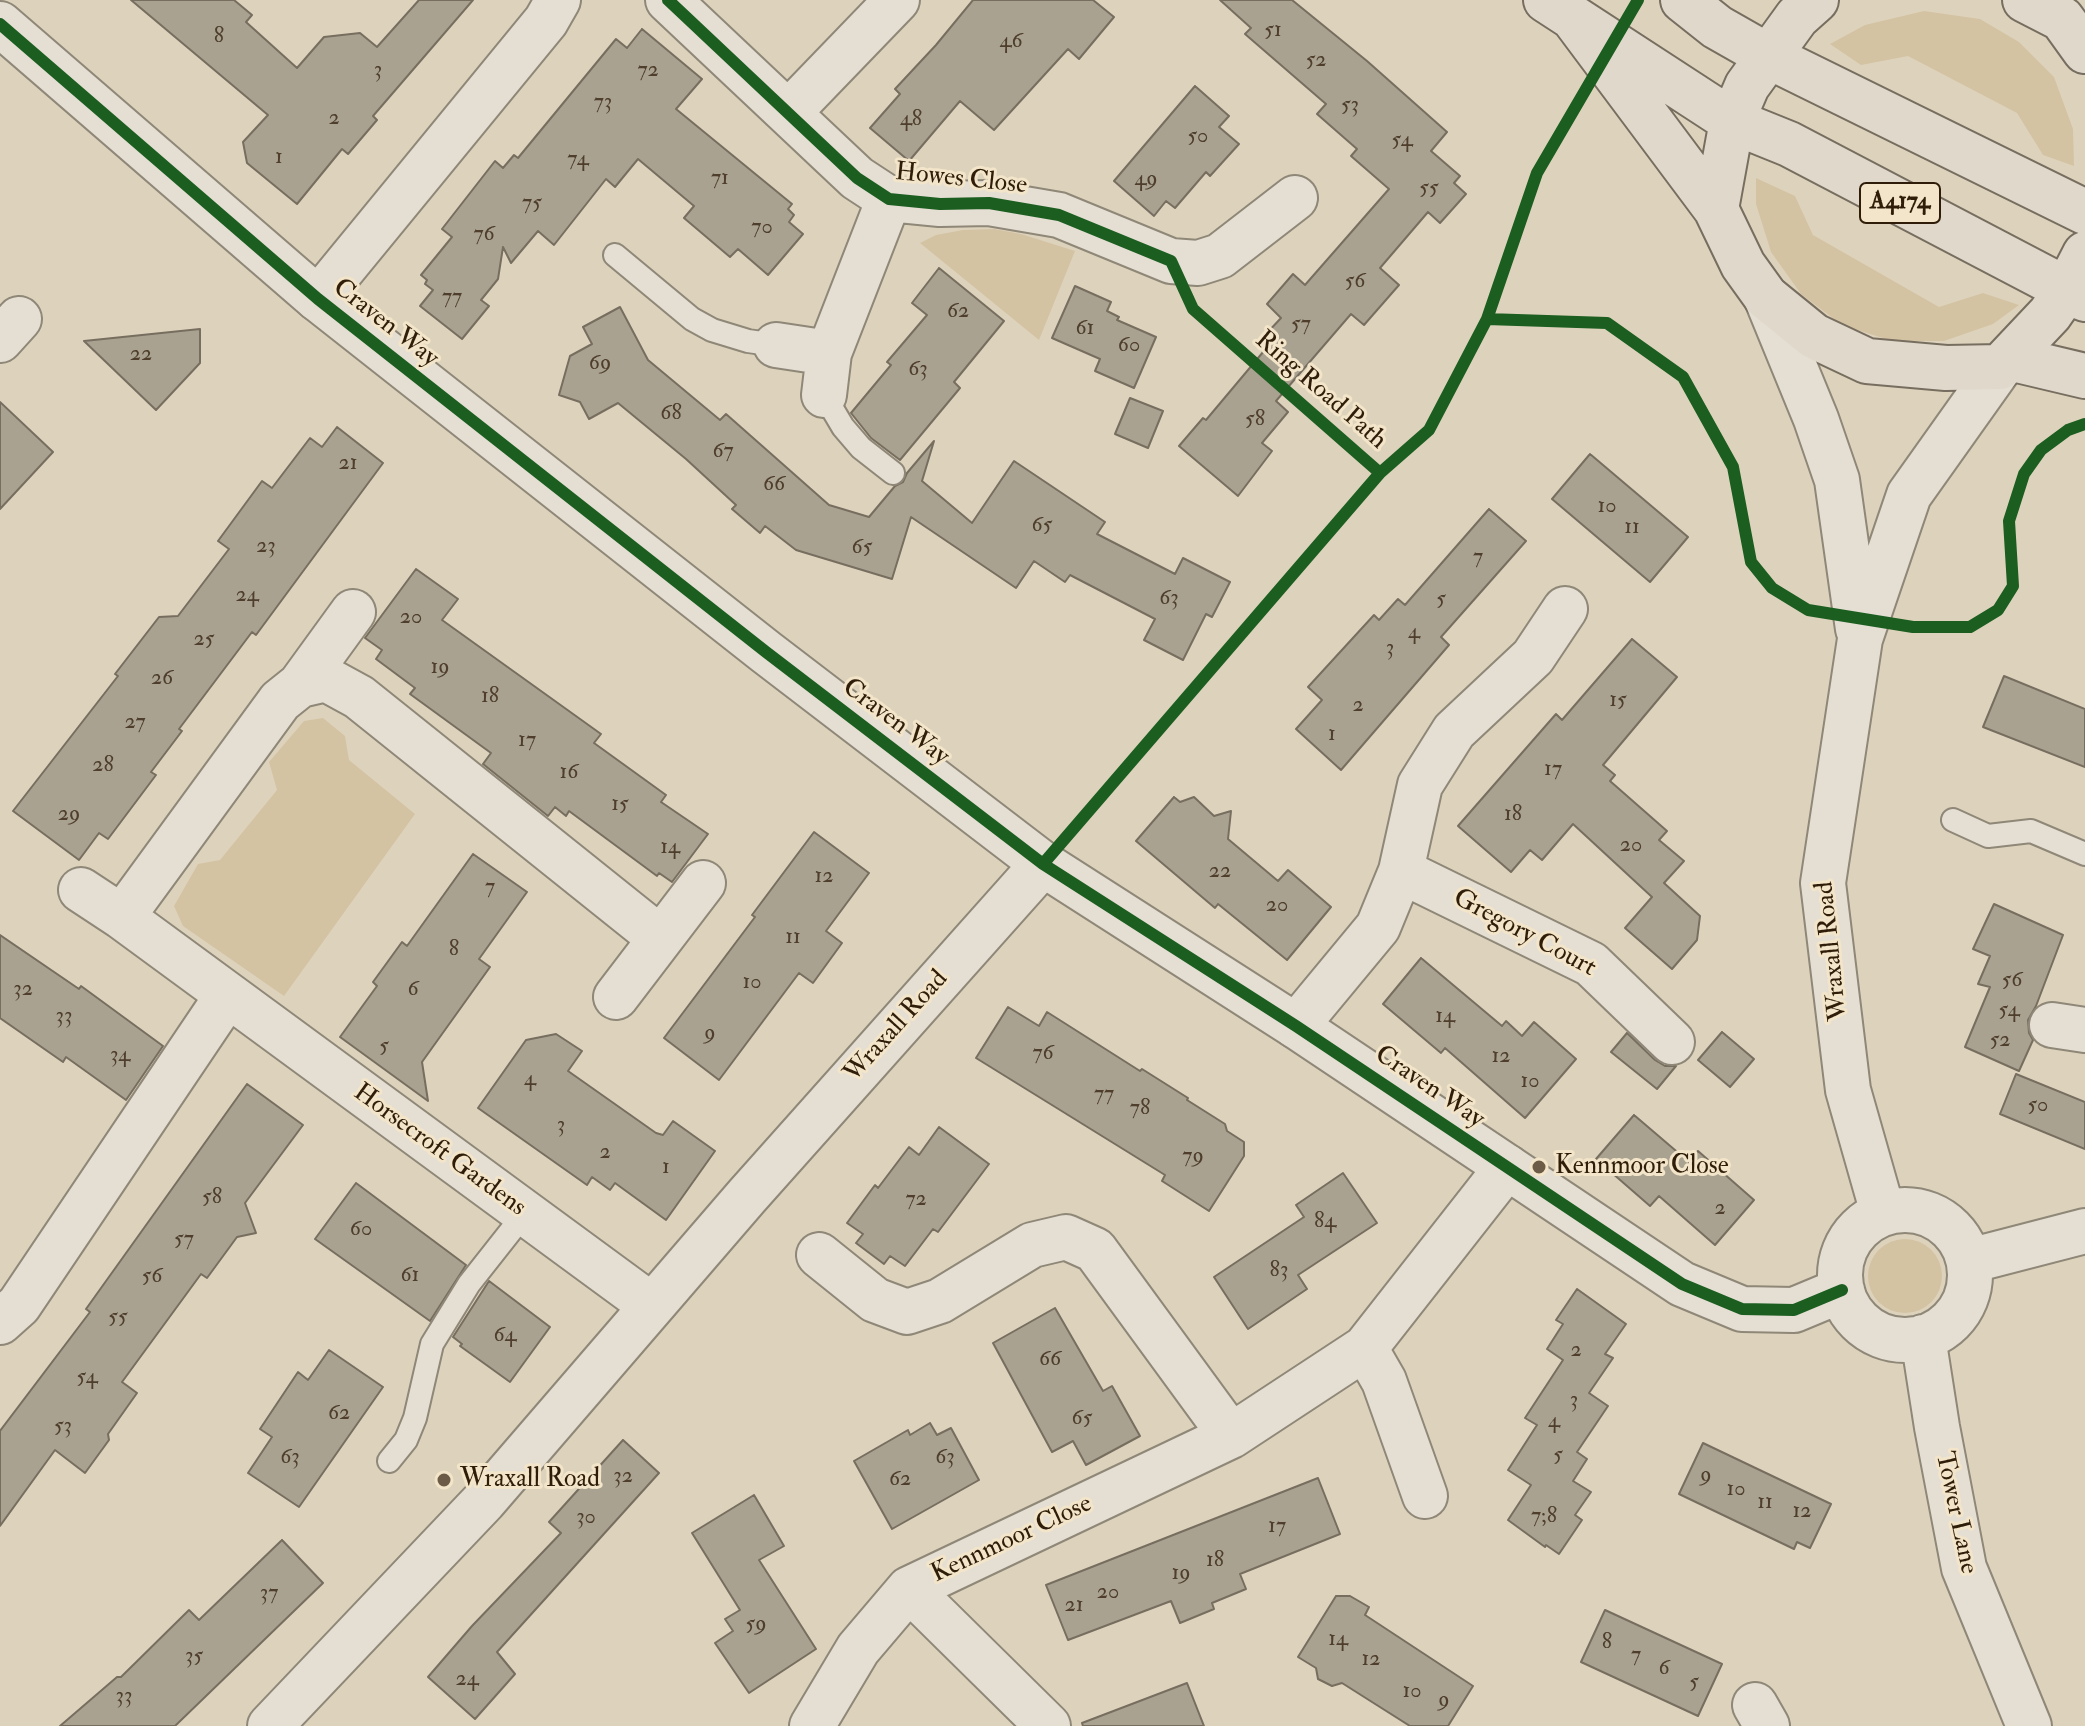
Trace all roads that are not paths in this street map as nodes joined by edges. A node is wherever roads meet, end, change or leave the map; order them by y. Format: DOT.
graph roads {
  1 [pos="558,0"];
  2 [pos="668,0"];
  3 [pos="897,0"];
  4 [pos="1683,0"];
  5 [pos="1816,0"];
  6 [pos="1560,9"];
  7 [pos="0,24"];
  8 [pos="1768,56"];
  9 [pos="789,112"];
  10 [pos="1732,121"];
  11 [pos="1295,198"];
  12 [pos="889,199"];
  13 [pos="1716,209"];
  14 [pos="2085,212"];
  15 [pos="615,255"];
  16 [pos="2079,281"];
  17 [pos="1766,297"];
  18 [pos="318,299"];
  19 [pos="776,345"];
  20 [pos="829,353"];
  21 [pos="2004,362"];
  22 [pos="2085,376"];
  23 [pos="824,395"];
  24 [pos="893,473"];
  25 [pos="1565,609"];
  26 [pos="353,612"];
  27 [pos="1860,639"];
  28 [pos="300,685"];
  29 [pos="1953,820"];
  30 [pos="2085,854"];
  31 [pos="1043,864"];
  32 [pos="1401,871"];
  33 [pos="703,883"];
  34 [pos="81,890"];
  35 [pos="122,917"];
  36 [pos="660,938"];
  37 [pos="227,996"];
  38 [pos="616,997"];
  39 [pos="1296,1026"];
  40 [pos="1672,1042"];
  41 [pos="1507,1167"];
  42 [pos="525,1213"];
  43 [pos="1883,1213"];
  44 [pos="2085,1231"];
  45 [pos="819,1255"];
  46 [pos="1969,1261"];
  47 [pos="1842,1290"];
  48 [pos="652,1306"];
  49 [pos="0,1322"];
  50 [pos="1923,1337"];
  51 [pos="1365,1348"];
  52 [pos="1231,1436"];
  53 [pos="389,1461"];
  54 [pos="1425,1496"];
  55 [pos="909,1589"];
  56 [pos="270,1726"];
  57 [pos="812,1726"];
  58 [pos="1048,1726"];
  59 [pos="2029,1726"];
  1 -- 18 [label="street"];
  2 -- 9 [label="street, Howes Close"];
  3 -- 9 [label="street"];
  4 -- 8 [label="highway, A4174"];
  5 -- 8 [label="highway"];
  6 -- 10 [label="highway, A4174"];
  6 -- 13 [label="highway, A4174"];
  7 -- 18 [label="street, Craven Way"];
  8 -- 10 [label="highway"];
  8 -- 14 [label="highway, A4174"];
  9 -- 12 [label="street, Howes Close"];
  10 -- 13 [label="highway"];
  10 -- 16 [label="highway, A4174"];
  11 -- 12 [label="street, Howes Close"];
  12 -- 20 [label="street"];
  13 -- 17 [label="highway"];
  15 -- 19 [label="lane"];
  16 -- 21 [label="highway"];
  17 -- 21 [label="highway"];
  17 -- 27 [label="street, Wraxall Road"];
  18 -- 31 [label="street, Craven Way"];
  19 -- 20 [label="street"];
  20 -- 23 [label="street"];
  21 -- 22 [label="highway"];
  21 -- 27 [label="street, Wraxall Road"];
  23 -- 24 [label="lane"];
  25 -- 32 [label="street"];
  26 -- 28 [label="street"];
  27 -- 43 [label="street, Wraxall Road"];
  28 -- 35 [label="street"];
  28 -- 36 [label="street"];
  29 -- 30 [label="lane"];
  31 -- 39 [label="street, Craven Way"];
  31 -- 48 [label="street, Wraxall Road"];
  32 -- 39 [label="street"];
  32 -- 40 [label="street, Gregory Court"];
  33 -- 36 [label="street"];
  34 -- 35 [label="street, Horsecroft Gardens"];
  35 -- 37 [label="street, Horsecroft Gardens"];
  36 -- 38 [label="street"];
  37 -- 42 [label="street, Horsecroft Gardens"];
  37 -- 49 [label="street"];
  39 -- 41 [label="street, Craven Way"];
  41 -- 47 [label="street, Craven Way"];
  41 -- 51 [label="street, Kennmoor Close"];
  42 -- 48 [label="street, Horsecroft Gardens"];
  42 -- 53 [label="lane"];
  43 -- 46 [label="street"];
  43 -- 47 [label="street"];
  44 -- 46 [label="street"];
  45 -- 52 [label="street"];
  46 -- 50 [label="street"];
  47 -- 50 [label="street"];
  48 -- 56 [label="street, Wraxall Road"];
  50 -- 59 [label="street, Tower Lane"];
  51 -- 52 [label="street, Kennmoor Close"];
  51 -- 54 [label="street"];
  52 -- 55 [label="street, Kennmoor Close"];
  55 -- 57 [label="street, Kennmoor Close"];
  55 -- 58 [label="street, Kennmoor Close"];
}
